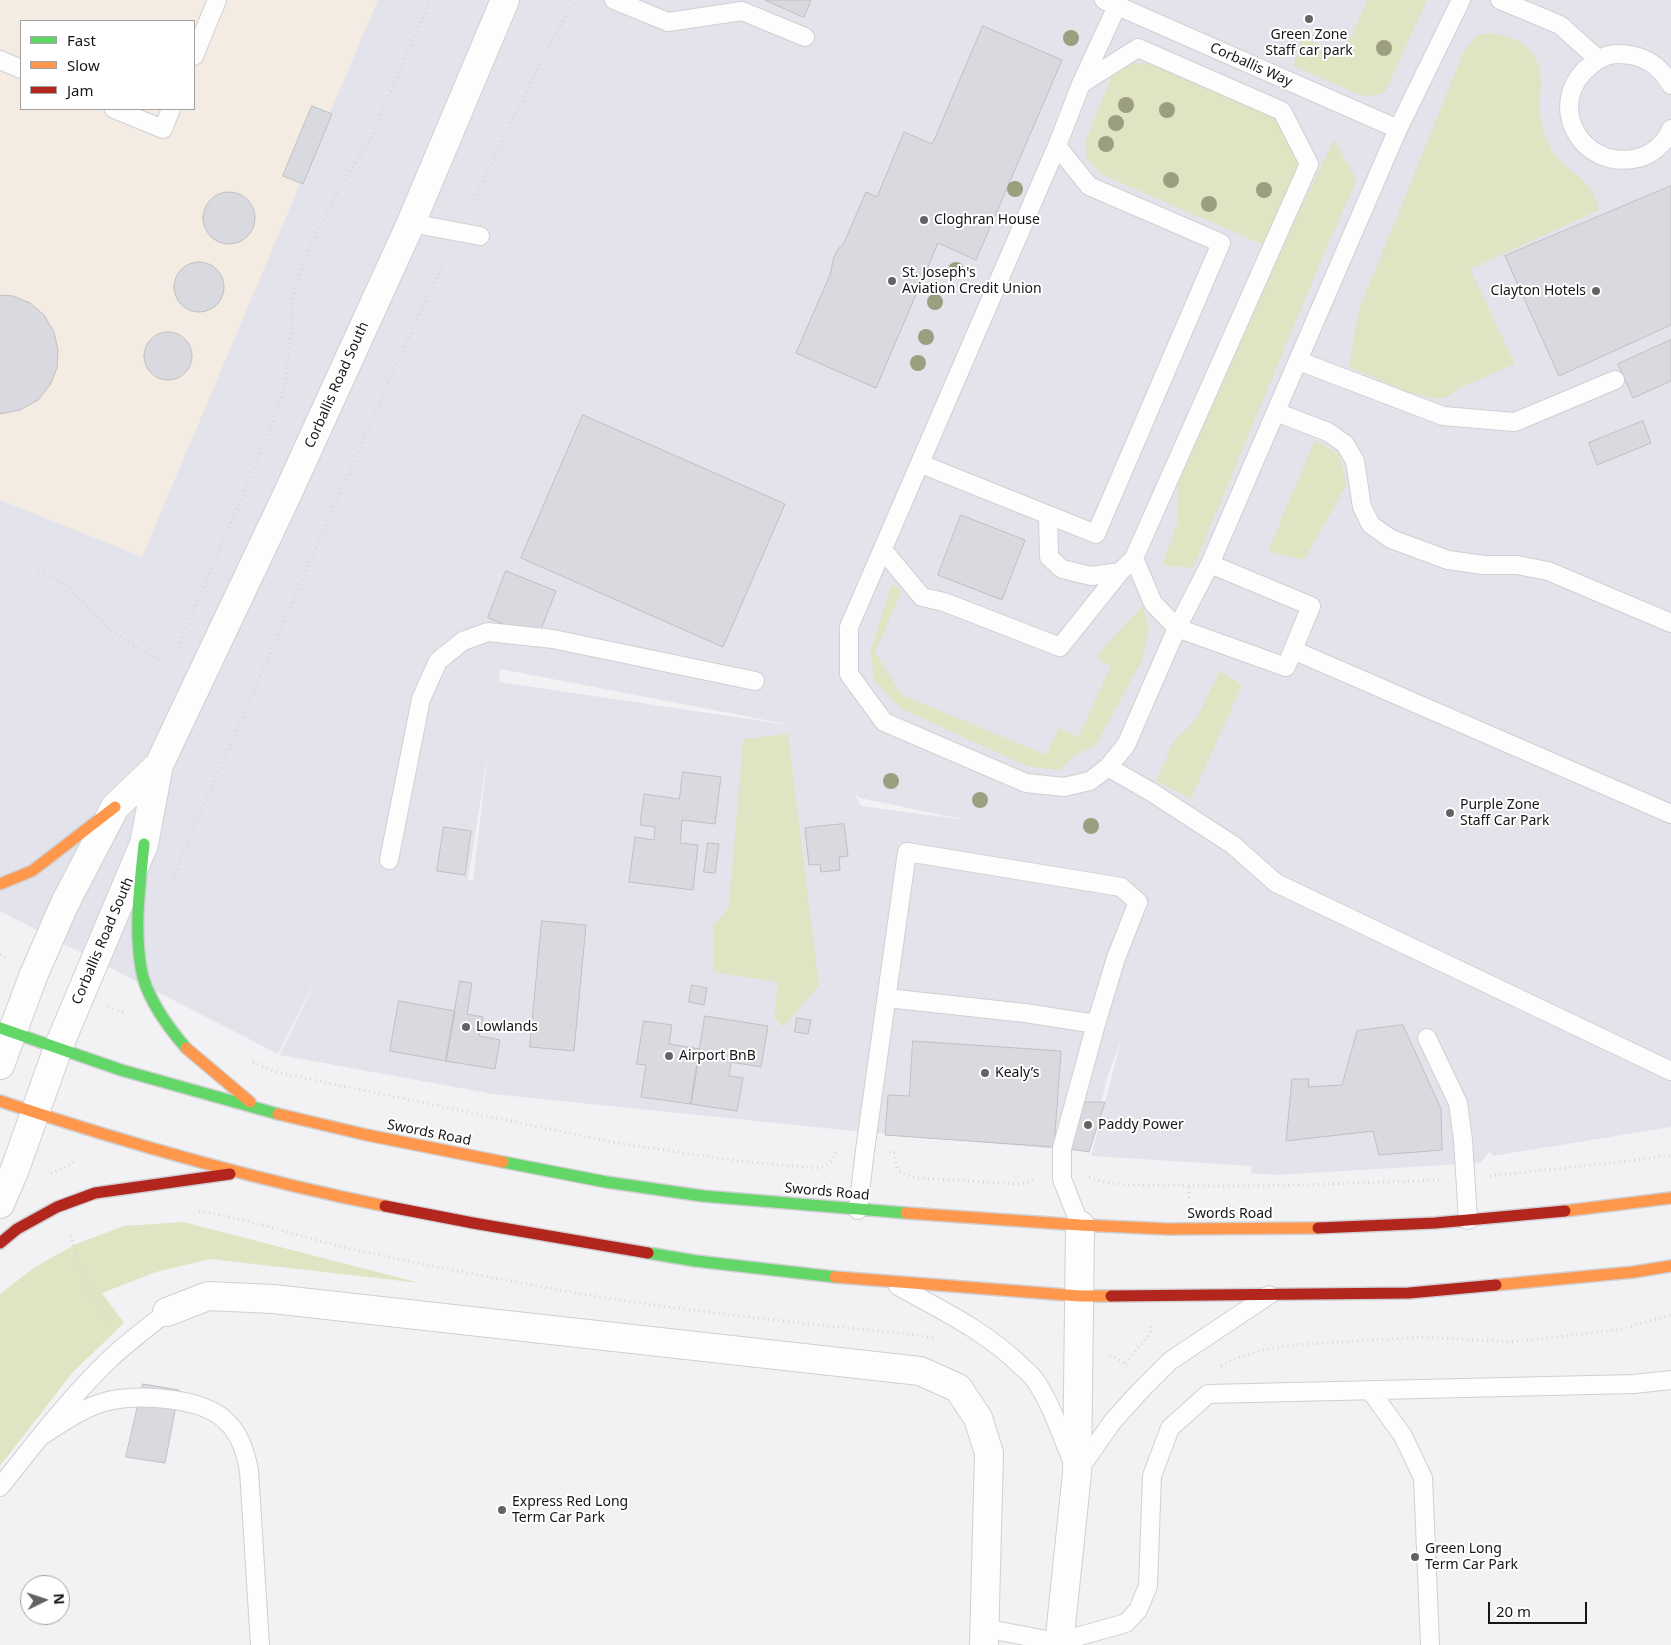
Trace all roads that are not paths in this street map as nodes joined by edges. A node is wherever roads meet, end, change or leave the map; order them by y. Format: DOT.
graph roads {
  1 [pos="217,0"];
  2 [pos="505,0"];
  3 [pos="614,0"];
  4 [pos="1462,0"];
  5 [pos="1500,0"];
  6 [pos="1111,3"];
  7 [pos="805,37"];
  8 [pos="195,54"];
  9 [pos="1598,59"];
  10 [pos="0,60"];
  11 [pos="20,69"];
  12 [pos="1081,84"];
  13 [pos="1671,85"];
  14 [pos="116,110"];
  15 [pos="171,110"];
  16 [pos="1398,129"];
  17 [pos="1671,129"];
  18 [pos="1058,146"];
  19 [pos="411,223"];
  20 [pos="480,236"];
  21 [pos="1299,361"];
  22 [pos="1615,380"];
  23 [pos="1276,412"];
  24 [pos="920,464"];
  25 [pos="1048,515"];
  26 [pos="883,550"];
  27 [pos="1134,558"];
  28 [pos="1210,564"];
  29 [pos="1120,572"];
  30 [pos="1671,623"];
  31 [pos="1177,628"];
  32 [pos="1292,650"];
  33 [pos="755,681"];
  34 [pos="159,765"];
  35 [pos="1108,768"];
  36 [pos="115,807"];
  37 [pos="1671,814"];
  38 [pos="144,844"];
  39 [pos="389,860"];
  40 [pos="0,884"];
  41 [pos="887,998"];
  42 [pos="1096,1024"];
  43 [pos="6,1030"];
  44 [pos="1427,1038"];
  45 [pos="58,1048"];
  46 [pos="0,1065"];
  47 [pos="1671,1071"];
  48 [pos="0,1101"];
  49 [pos="258,1109"];
  50 [pos="34,1112"];
  51 [pos="242,1173"];
  52 [pos="1671,1198"];
  53 [pos="0,1204"];
  54 [pos="858,1210"];
  55 [pos="1468,1220"];
  56 [pos="1080,1225"];
  57 [pos="0,1243"];
  58 [pos="1671,1266"];
  59 [pos="889,1281"];
  60 [pos="1270,1295"];
  61 [pos="1080,1296"];
  62 [pos="167,1312"];
  63 [pos="1671,1380"];
  64 [pos="1370,1390"];
  65 [pos="41,1436"];
  66 [pos="1077,1473"];
  67 [pos="0,1487"];
  68 [pos="984,1637"];
  69 [pos="1063,1644"];
  70 [pos="260,1645"];
  71 [pos="1430,1645"];
  1 -- 8 [label="lane"];
  2 -- 19 [label="street, Corballis Road South"];
  3 -- 7 [label="lane"];
  4 -- 16 [label="lane"];
  5 -- 9 [label="lane"];
  6 -- 12 [label="lane"];
  6 -- 16 [label="lane, Corballis Way"];
  9 -- 13 [label="lane"];
  9 -- 17 [label="lane"];
  10 -- 11 [label="lane"];
  12 -- 18 [label="lane"];
  12 -- 27 [label="lane"];
  14 -- 15 [label="lane"];
  16 -- 21 [label="lane"];
  18 -- 24 [label="lane"];
  18 -- 25 [label="lane"];
  19 -- 20 [label="lane"];
  19 -- 34 [label="street, Corballis Road South"];
  21 -- 22 [label="lane"];
  21 -- 23 [label="lane"];
  23 -- 28 [label="lane"];
  23 -- 30 [label="lane"];
  24 -- 25 [label="lane"];
  24 -- 26 [label="lane"];
  25 -- 29 [label="lane"];
  26 -- 29 [label="lane"];
  26 -- 35 [label="lane"];
  27 -- 29 [label="lane"];
  27 -- 31 [label="lane"];
  28 -- 31 [label="lane"];
  28 -- 32 [label="lane"];
  31 -- 32 [label="lane"];
  31 -- 35 [label="lane"];
  32 -- 37 [label="lane"];
  33 -- 39 [label="lane"];
  34 -- 36 [label="street, Corballis Road South"];
  34 -- 38 [label="street, Corballis Road South"];
  35 -- 47 [label="lane"];
  36 -- 40 [label="main road"];
  36 -- 43 [label="street, Corballis Road South"];
  38 -- 45 [label="street, Corballis Road South"];
  38 -- 49 [label="main road"];
  41 -- 42 [label="lane"];
  41 -- 42 [label="lane"];
  41 -- 54 [label="lane"];
  42 -- 56 [label="lane"];
  43 -- 45 [label="main road, Swords Road"];
  43 -- 46 [label="street, Corballis Road South"];
  44 -- 55 [label="lane"];
  45 -- 49 [label="main road, Swords Road"];
  45 -- 50 [label="street, Corballis Road South"];
  48 -- 50 [label="main road"];
  49 -- 54 [label="main road, Swords Road"];
  50 -- 51 [label="main road"];
  50 -- 53 [label="street, Corballis Road South"];
  51 -- 57 [label="main road"];
  51 -- 59 [label="main road"];
  52 -- 55 [label="main road, Swords Road"];
  54 -- 56 [label="main road, Swords Road"];
  55 -- 56 [label="main road, Swords Road"];
  56 -- 61 [label="street"];
  58 -- 60 [label="main road"];
  59 -- 61 [label="main road"];
  59 -- 66 [label="lane"];
  60 -- 61 [label="main road"];
  60 -- 66 [label="lane"];
  61 -- 66 [label="street"];
  62 -- 65 [label="lane"];
  62 -- 68 [label="street"];
  63 -- 64 [label="lane"];
  64 -- 69 [label="lane"];
  64 -- 71 [label="lane"];
  65 -- 67 [label="lane"];
  65 -- 70 [label="lane"];
  66 -- 69 [label="street"];
  68 -- 69 [label="lane"];
}
